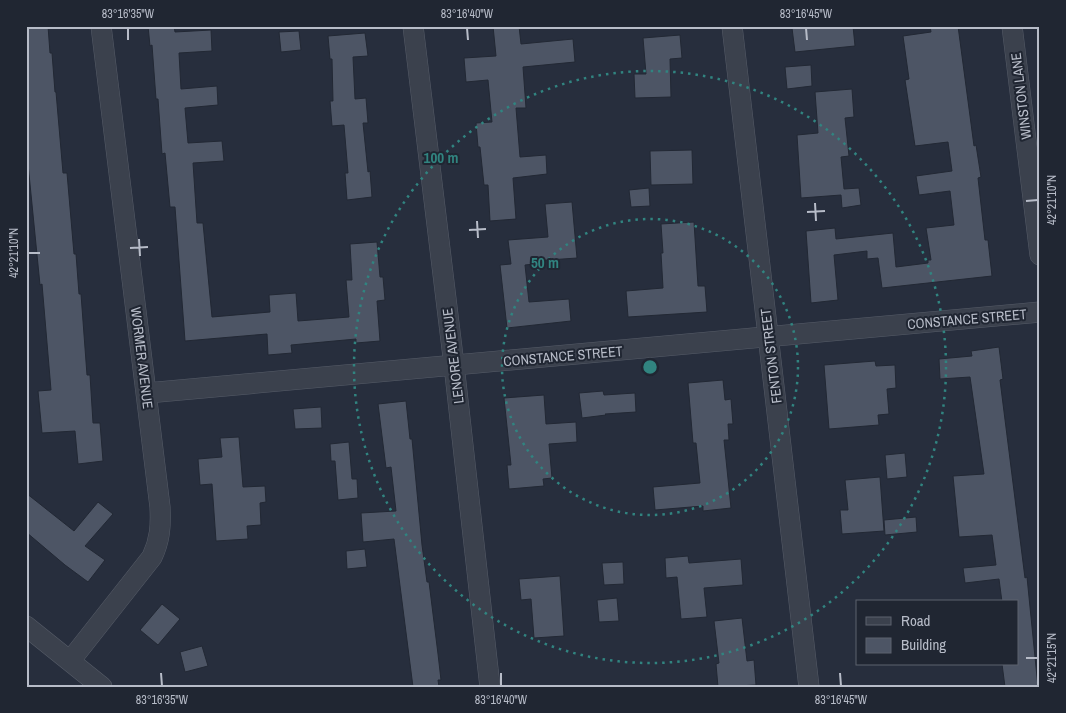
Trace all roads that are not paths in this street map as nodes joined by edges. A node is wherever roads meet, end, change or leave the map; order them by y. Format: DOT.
graph roads {
  1 [pos="101,26"];
  2 [pos="413,26"];
  3 [pos="732,26"];
  4 [pos="1012,26"];
  5 [pos="1040,255"];
  6 [pos="1040,312"];
  7 [pos="768,337"];
  8 [pos="454,365"];
  9 [pos="146,393"];
  10 [pos="26,626"];
  11 [pos="70,662"];
  12 [pos="102,687"];
  13 [pos="490,687"];
  14 [pos="809,687"];
  1 -- 9 [label="street, WORMER AVENUE"];
  2 -- 8 [label="street, LENORE AVENUE"];
  3 -- 7 [label="street, FENTON STREET"];
  4 -- 5 [label="street, WINSTON LANE"];
  6 -- 7 [label="street, CONSTANCE STREET"];
  7 -- 8 [label="street, CONSTANCE STREET"];
  7 -- 14 [label="street, FENTON STREET"];
  8 -- 9 [label="street, CONSTANCE STREET"];
  8 -- 13 [label="street, LENORE AVENUE"];
  9 -- 11 [label="street, WORMER AVENUE"];
  10 -- 11 [label="street"];
  11 -- 12 [label="street"];
}
